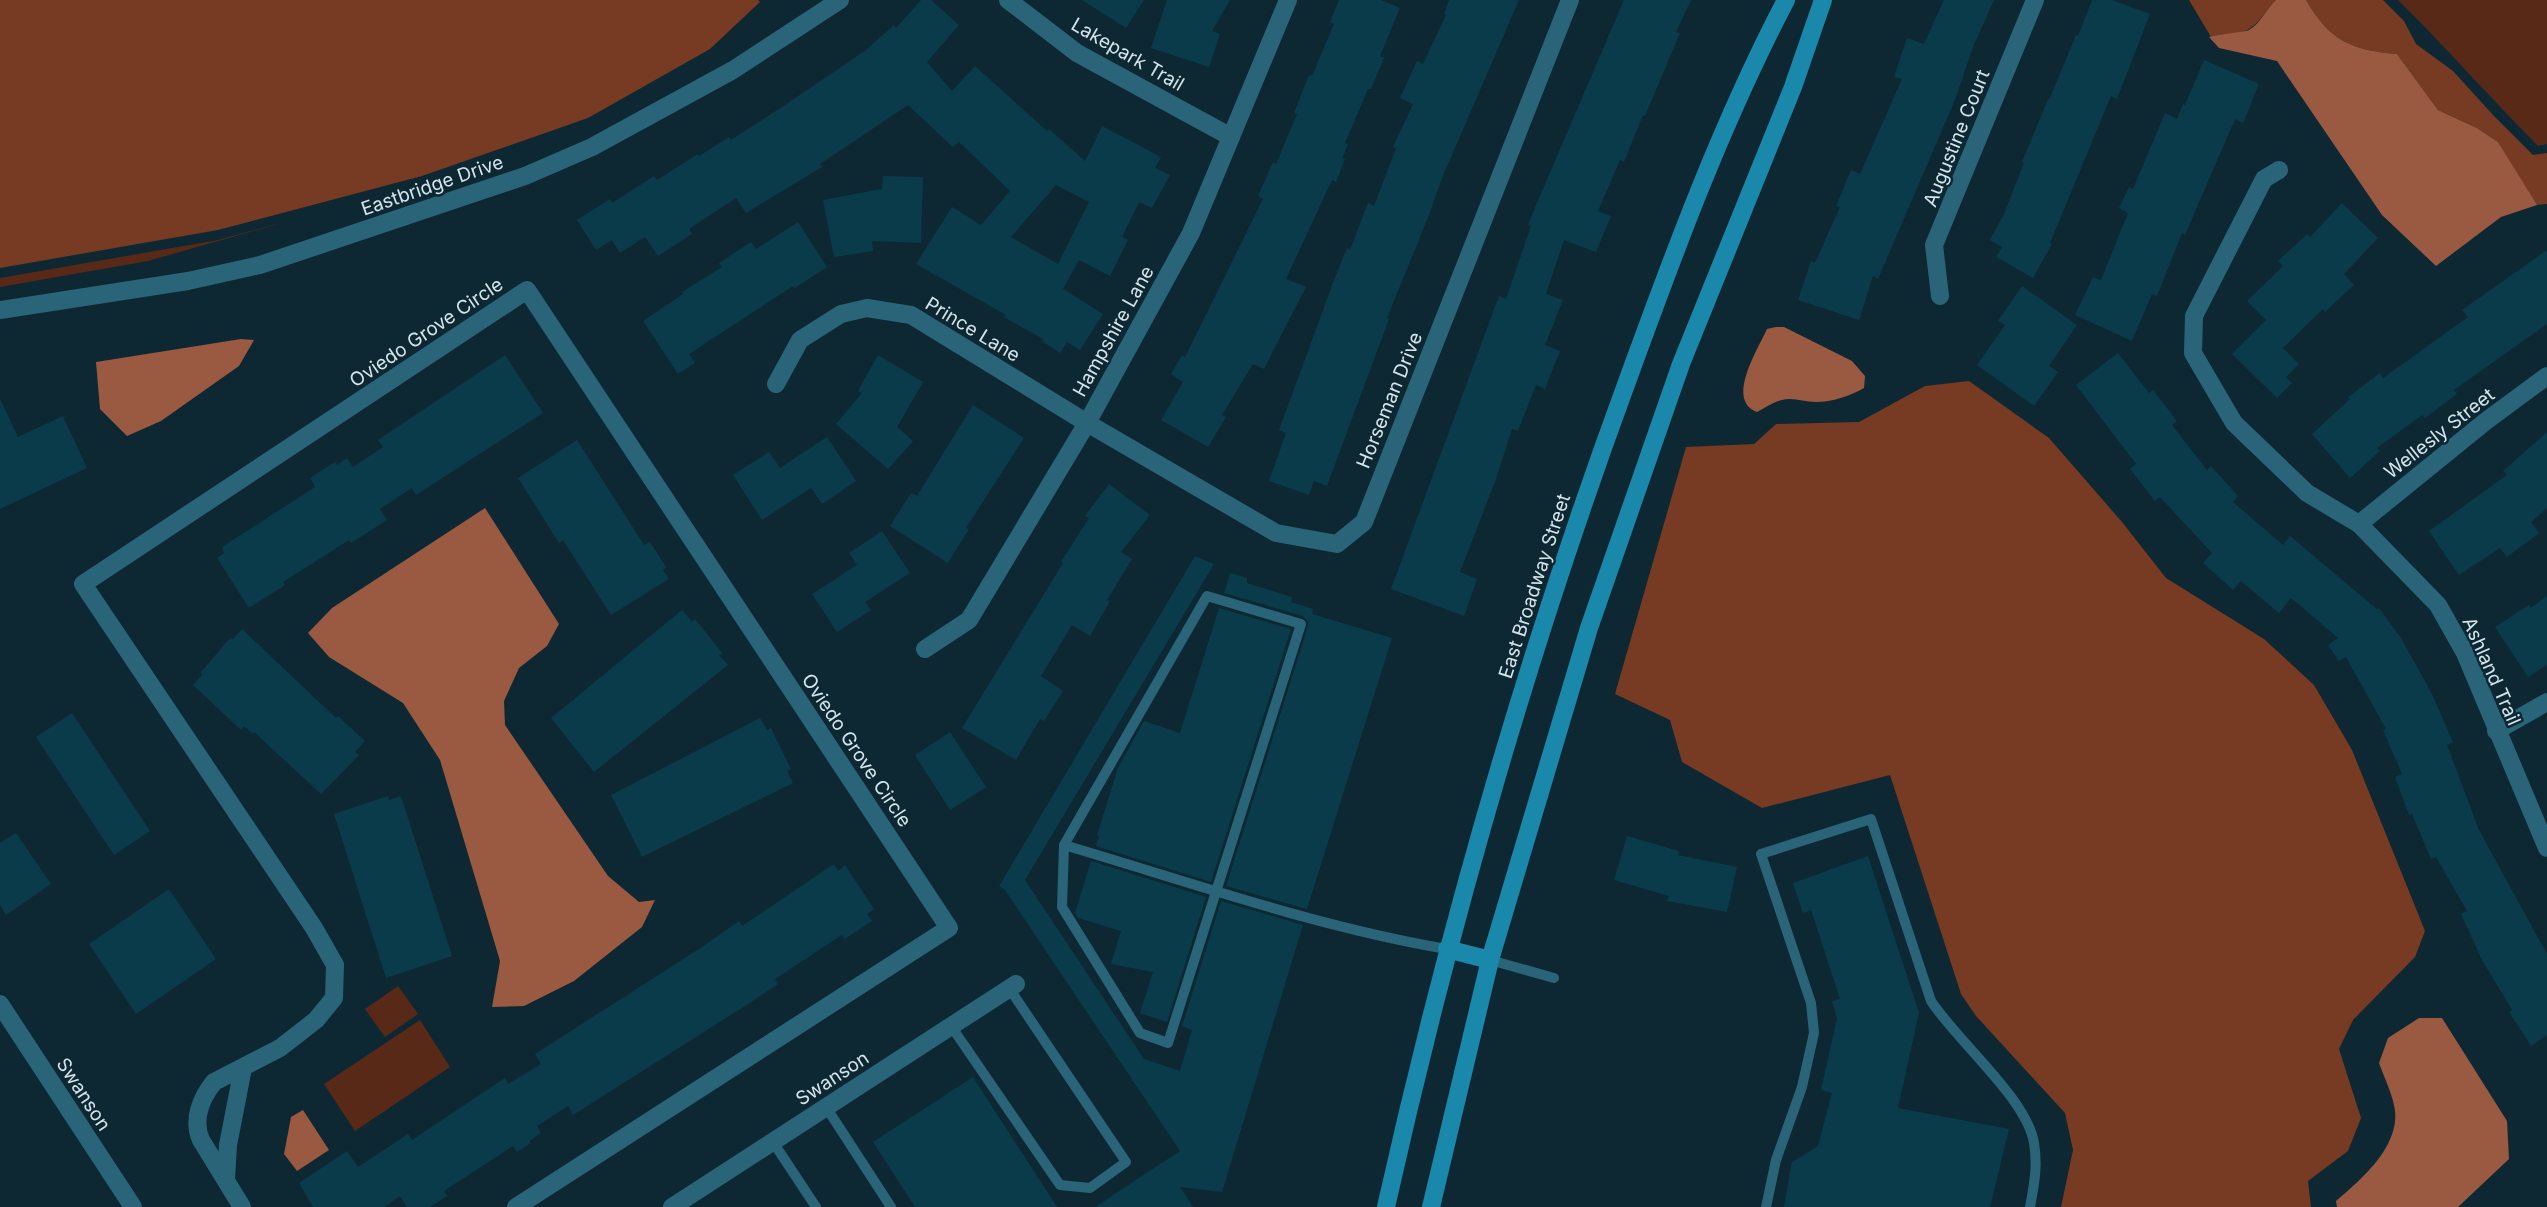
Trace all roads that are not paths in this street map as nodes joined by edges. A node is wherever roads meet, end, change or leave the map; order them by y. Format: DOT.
graph roads {
  1 [pos="840,0"];
  2 [pos="1008,0"];
  3 [pos="1288,0"];
  4 [pos="1570,0"];
  5 [pos="1786,0"];
  6 [pos="1823,0"];
  7 [pos="2035,0"];
  8 [pos="1231,137"];
  9 [pos="2279,170"];
  10 [pos="1940,296"];
  11 [pos="0,310"];
  12 [pos="2547,376"];
  13 [pos="776,384"];
  14 [pos="1087,423"];
  15 [pos="2359,524"];
  16 [pos="925,649"];
  17 [pos="2547,702"];
  18 [pos="2496,731"];
  19 [pos="1063,845"];
  20 [pos="2547,848"];
  21 [pos="1215,890"];
  22 [pos="1447,948"];
  23 [pos="1490,960"];
  24 [pos="1554,978"];
  25 [pos="1013,986"];
  26 [pos="0,1004"];
  27 [pos="951,1026"];
  28 [pos="243,1068"];
  29 [pos="826,1107"];
  30 [pos="773,1142"];
  31 [pos="226,1179"];
  32 [pos="133,1207"];
  33 [pos="242,1207"];
  34 [pos="516,1207"];
  35 [pos="672,1207"];
  36 [pos="816,1207"];
  37 [pos="891,1207"];
  38 [pos="1385,1207"];
  39 [pos="1431,1207"];
  40 [pos="1766,1207"];
  41 [pos="2030,1207"];
  1 -- 11 [label="street, Eastbridge Drive"];
  2 -- 8 [label="street, Lakepark Trail"];
  3 -- 8 [label="street, Hampshire Lane"];
  4 -- 14 [label="street, Horseman Drive"];
  5 -- 22 [label="main road, East Broadway Street"];
  6 -- 23 [label="main road"];
  7 -- 10 [label="street, Augustine Court"];
  8 -- 14 [label="street, Hampshire Lane"];
  9 -- 15 [label="street, Ashland Trail"];
  12 -- 15 [label="street, Wellesly Street"];
  13 -- 14 [label="street, Prince Lane"];
  14 -- 16 [label="street, Hampshire Lane"];
  15 -- 18 [label="street, Ashland Trail"];
  17 -- 18 [label="street"];
  18 -- 20 [label="street, Ashland Trail"];
  19 -- 21 [label="lane"];
  19 -- 21 [label="lane"];
  19 -- 21 [label="lane"];
  21 -- 22 [label="lane"];
  22 -- 23 [label="main road"];
  22 -- 38 [label="main road, East Broadway Street"];
  23 -- 24 [label="lane"];
  23 -- 39 [label="main road"];
  25 -- 27 [label="street, Swanson"];
  25 -- 27 [label="lane"];
  26 -- 32 [label="street, Swanson"];
  27 -- 29 [label="street, Swanson"];
  28 -- 31 [label="street"];
  28 -- 31 [label="street"];
  28 -- 34 [label="street, Oviedo Grove Circle"];
  29 -- 30 [label="street, Swanson"];
  29 -- 37 [label="lane"];
  30 -- 35 [label="street, Swanson"];
  30 -- 36 [label="lane"];
  31 -- 33 [label="street"];
  40 -- 41 [label="lane"];
}
